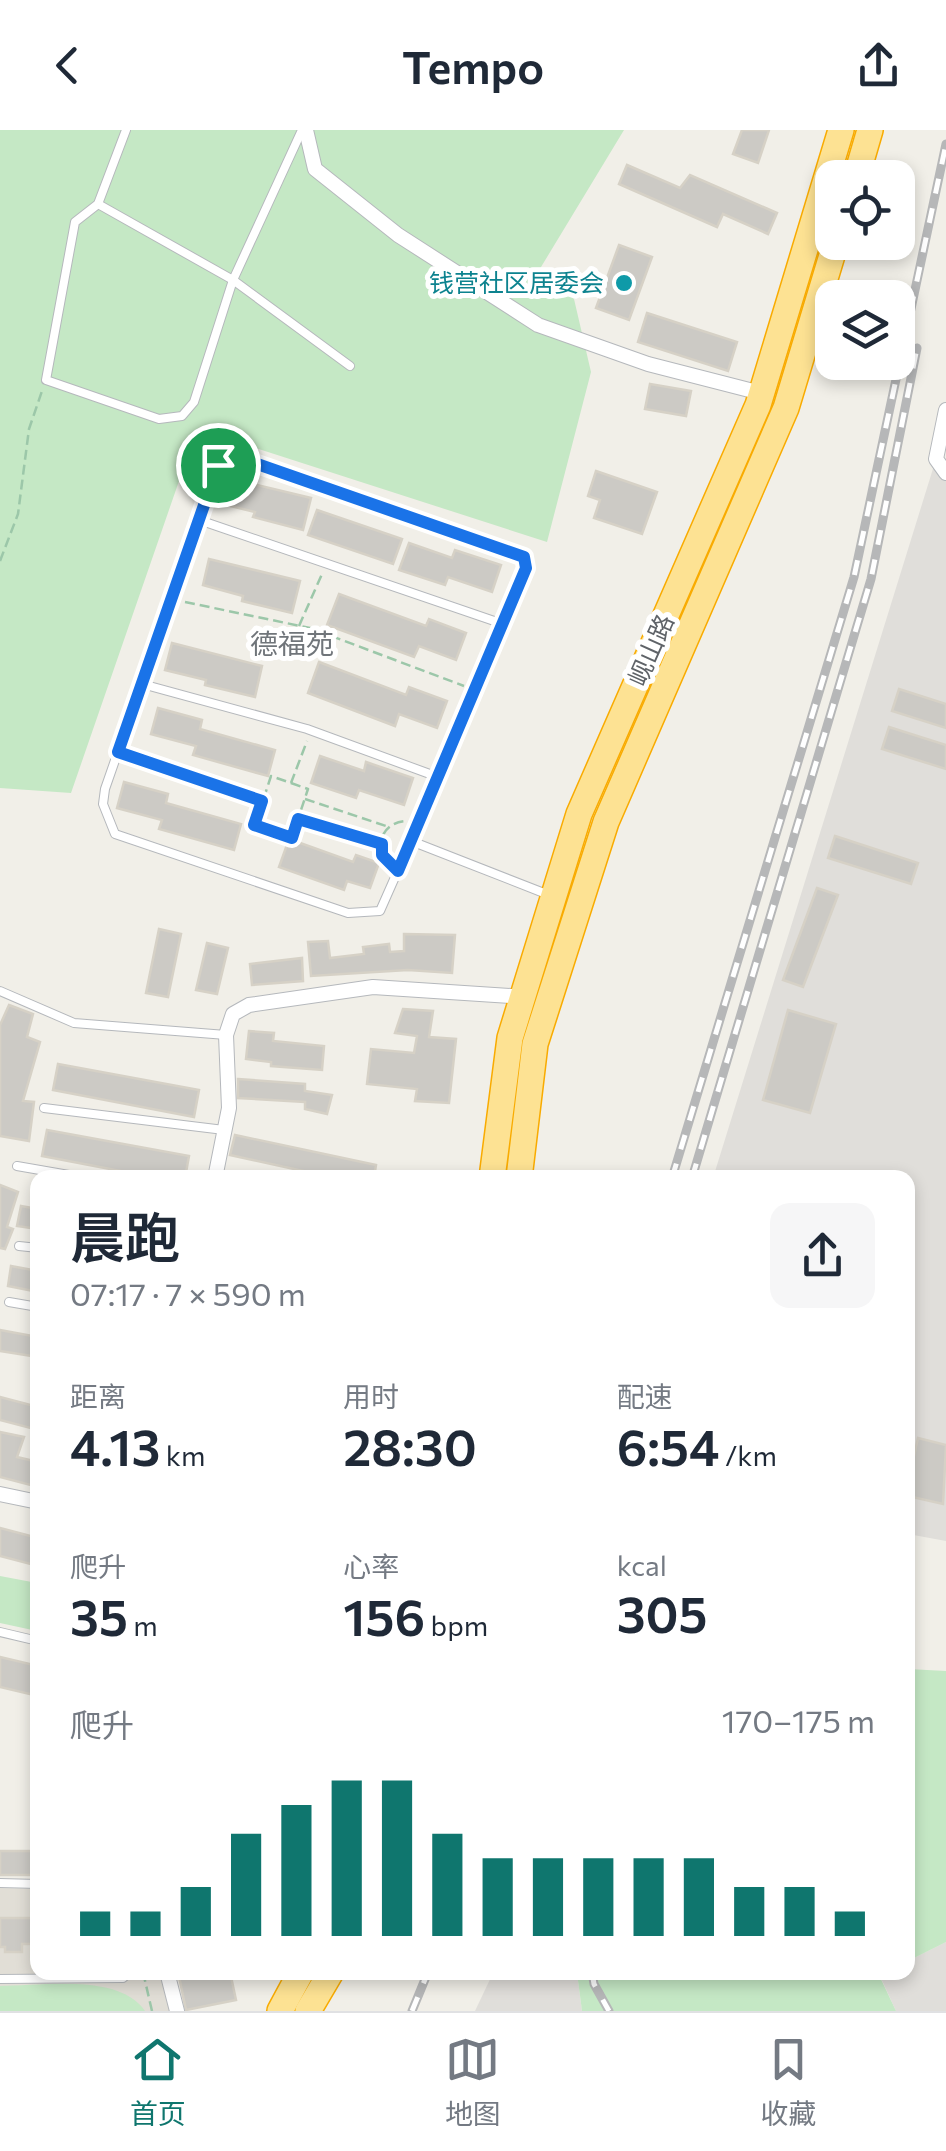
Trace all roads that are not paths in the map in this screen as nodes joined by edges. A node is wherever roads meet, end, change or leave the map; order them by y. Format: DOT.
graph roads {
  1 [pos="126,130"];
  2 [pos="304,130"];
  3 [pos="841,130"];
  4 [pos="870,130"];
  5 [pos="861,160"];
  6 [pos="98,204"];
  7 [pos="831,260"];
  8 [pos="233,280"];
  9 [pos="350,366"];
  10 [pos="762,393"];
  11 [pos="946,410"];
  12 [pos="946,473"];
  13 [pos="199,520"];
  14 [pos="503,624"];
  15 [pos="142,684"];
  16 [pos="438,777"];
  17 [pos="411,841"];
  18 [pos="553,896"];
  19 [pos="0,990"];
  20 [pos="522,996"];
  21 [pos="548,1002"];
  22 [pos="226,1035"];
  23 [pos="44,1108"];
  24 [pos="224,1130"];
  25 [pos="17,1166"];
  26 [pos="40,1170"];
  27 [pos="220,1170"];
  28 [pos="493,1170"];
  29 [pos="520,1170"];
  30 [pos="19,1246"];
  31 [pos="30,1247"];
  32 [pos="9,1302"];
  33 [pos="30,1306"];
  34 [pos="0,1494"];
  35 [pos="30,1500"];
  36 [pos="0,1632"];
  37 [pos="30,1638"];
  38 [pos="0,1883"];
  39 [pos="30,1884"];
  40 [pos="0,1980"];
  41 [pos="30,1980"];
  42 [pos="168,1980"];
  43 [pos="297,1980"];
  44 [pos="326,1980"];
  45 [pos="177,2011"];
  46 [pos="280,2011"];
  47 [pos="308,2011"];
  1 -- 6 [label="lane"];
  2 -- 8 [label="lane"];
  2 -- 10 [label="street"];
  3 -- 10 [label="highway, 岘山路"];
  4 -- 5 [label="highway"];
  6 -- 8 [label="lane"];
  6 -- 8 [label="lane"];
  7 -- 21 [label="highway, 岘山路"];
  8 -- 9 [label="lane"];
  10 -- 18 [label="highway, 岘山路"];
  11 -- 12 [label="street"];
  13 -- 14 [label="lane"];
  13 -- 14 [label="lane"];
  13 -- 15 [label="lane"];
  14 -- 16 [label="lane"];
  15 -- 16 [label="lane"];
  15 -- 17 [label="lane"];
  16 -- 17 [label="lane"];
  17 -- 18 [label="lane"];
  18 -- 20 [label="highway, 岘山路"];
  19 -- 22 [label="lane"];
  20 -- 21 [label="street"];
  20 -- 22 [label="street"];
  20 -- 28 [label="highway, 岘山路"];
  21 -- 29 [label="highway, 岘山路"];
  22 -- 24 [label="street"];
  23 -- 24 [label="lane"];
  24 -- 27 [label="street"];
  25 -- 26 [label="lane"];
  30 -- 31 [label="lane"];
  32 -- 33 [label="lane"];
  34 -- 35 [label="street"];
  36 -- 37 [label="lane"];
  38 -- 39 [label="lane"];
  40 -- 41 [label="lane"];
  42 -- 45 [label="street"];
  43 -- 46 [label="highway"];
  44 -- 47 [label="highway"];
}
